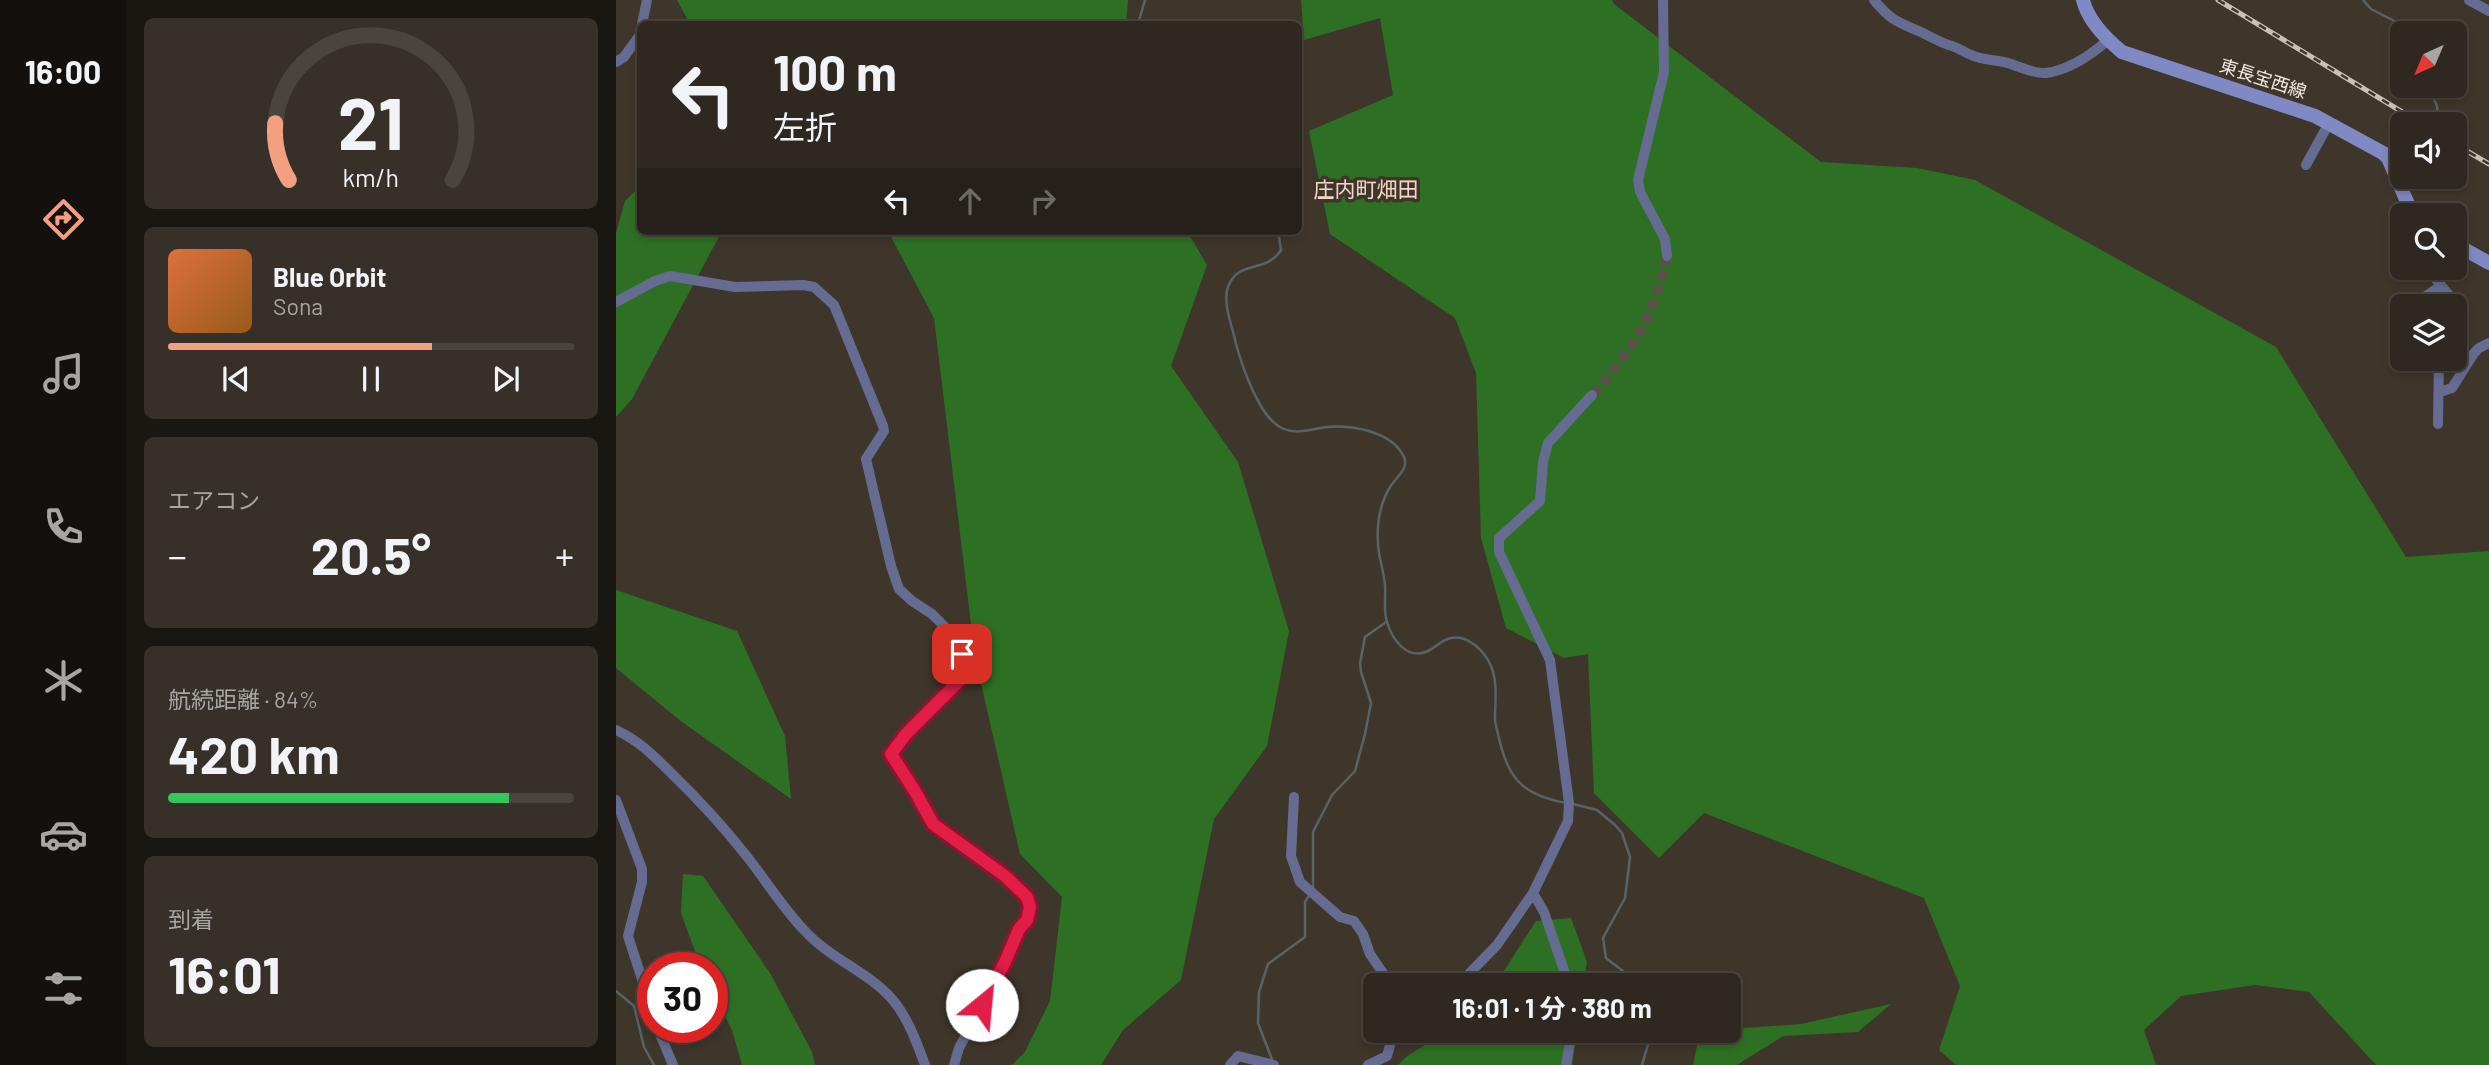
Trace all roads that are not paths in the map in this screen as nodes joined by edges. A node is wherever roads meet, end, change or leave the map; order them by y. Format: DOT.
graph roads {
  1 [pos="647,0"];
  2 [pos="1663,0"];
  3 [pos="1874,0"];
  4 [pos="2082,0"];
  5 [pos="2469,0"];
  6 [pos="2489,11"];
  7 [pos="643,21"];
  8 [pos="637,39"];
  9 [pos="2108,40"];
  10 [pos="616,62"];
  11 [pos="2329,123"];
  12 [pos="2306,165"];
  13 [pos="2407,203"];
  14 [pos="2467,251"];
  15 [pos="1667,256"];
  16 [pos="2489,263"];
  17 [pos="2436,280"];
  18 [pos="2441,286"];
  19 [pos="2429,294"];
  20 [pos="2448,294"];
  21 [pos="616,302"];
  22 [pos="2489,343"];
  23 [pos="2440,371"];
  24 [pos="2440,392"];
  25 [pos="1591,394"];
  26 [pos="2438,424"];
  27 [pos="616,730"];
  28 [pos="1294,797"];
  29 [pos="616,800"];
  30 [pos="1533,893"];
  31 [pos="637,964"];
  32 [pos="1383,973"];
  33 [pos="1470,973"];
  34 [pos="1565,973"];
  35 [pos="664,1043"];
  36 [pos="1391,1043"];
  37 [pos="1570,1043"];
  38 [pos="673,1065"];
  39 [pos="925,1065"];
  40 [pos="954,1065"];
  41 [pos="1230,1065"];
  42 [pos="1274,1065"];
  43 [pos="1368,1065"];
  44 [pos="1566,1065"];
  1 -- 7 [label="street"];
  2 -- 15 [label="street"];
  3 -- 9 [label="street"];
  4 -- 9 [label="main road, 東長宝西線"];
  5 -- 6 [label="street"];
  8 -- 10 [label="street"];
  9 -- 11 [label="main road, 東長宝西線"];
  11 -- 12 [label="street"];
  11 -- 13 [label="main road, 東長宝西線"];
  14 -- 16 [label="main road"];
  17 -- 18 [label="street"];
  18 -- 19 [label="street"];
  18 -- 20 [label="street"];
  21 -- 40 [label="street"];
  22 -- 24 [label="street"];
  23 -- 24 [label="street"];
  24 -- 26 [label="street"];
  25 -- 30 [label="street"];
  27 -- 39 [label="street"];
  28 -- 32 [label="street"];
  29 -- 31 [label="street"];
  30 -- 33 [label="street"];
  30 -- 34 [label="street"];
  35 -- 38 [label="street"];
  36 -- 43 [label="street"];
  37 -- 44 [label="street"];
  41 -- 42 [label="street"];
}
